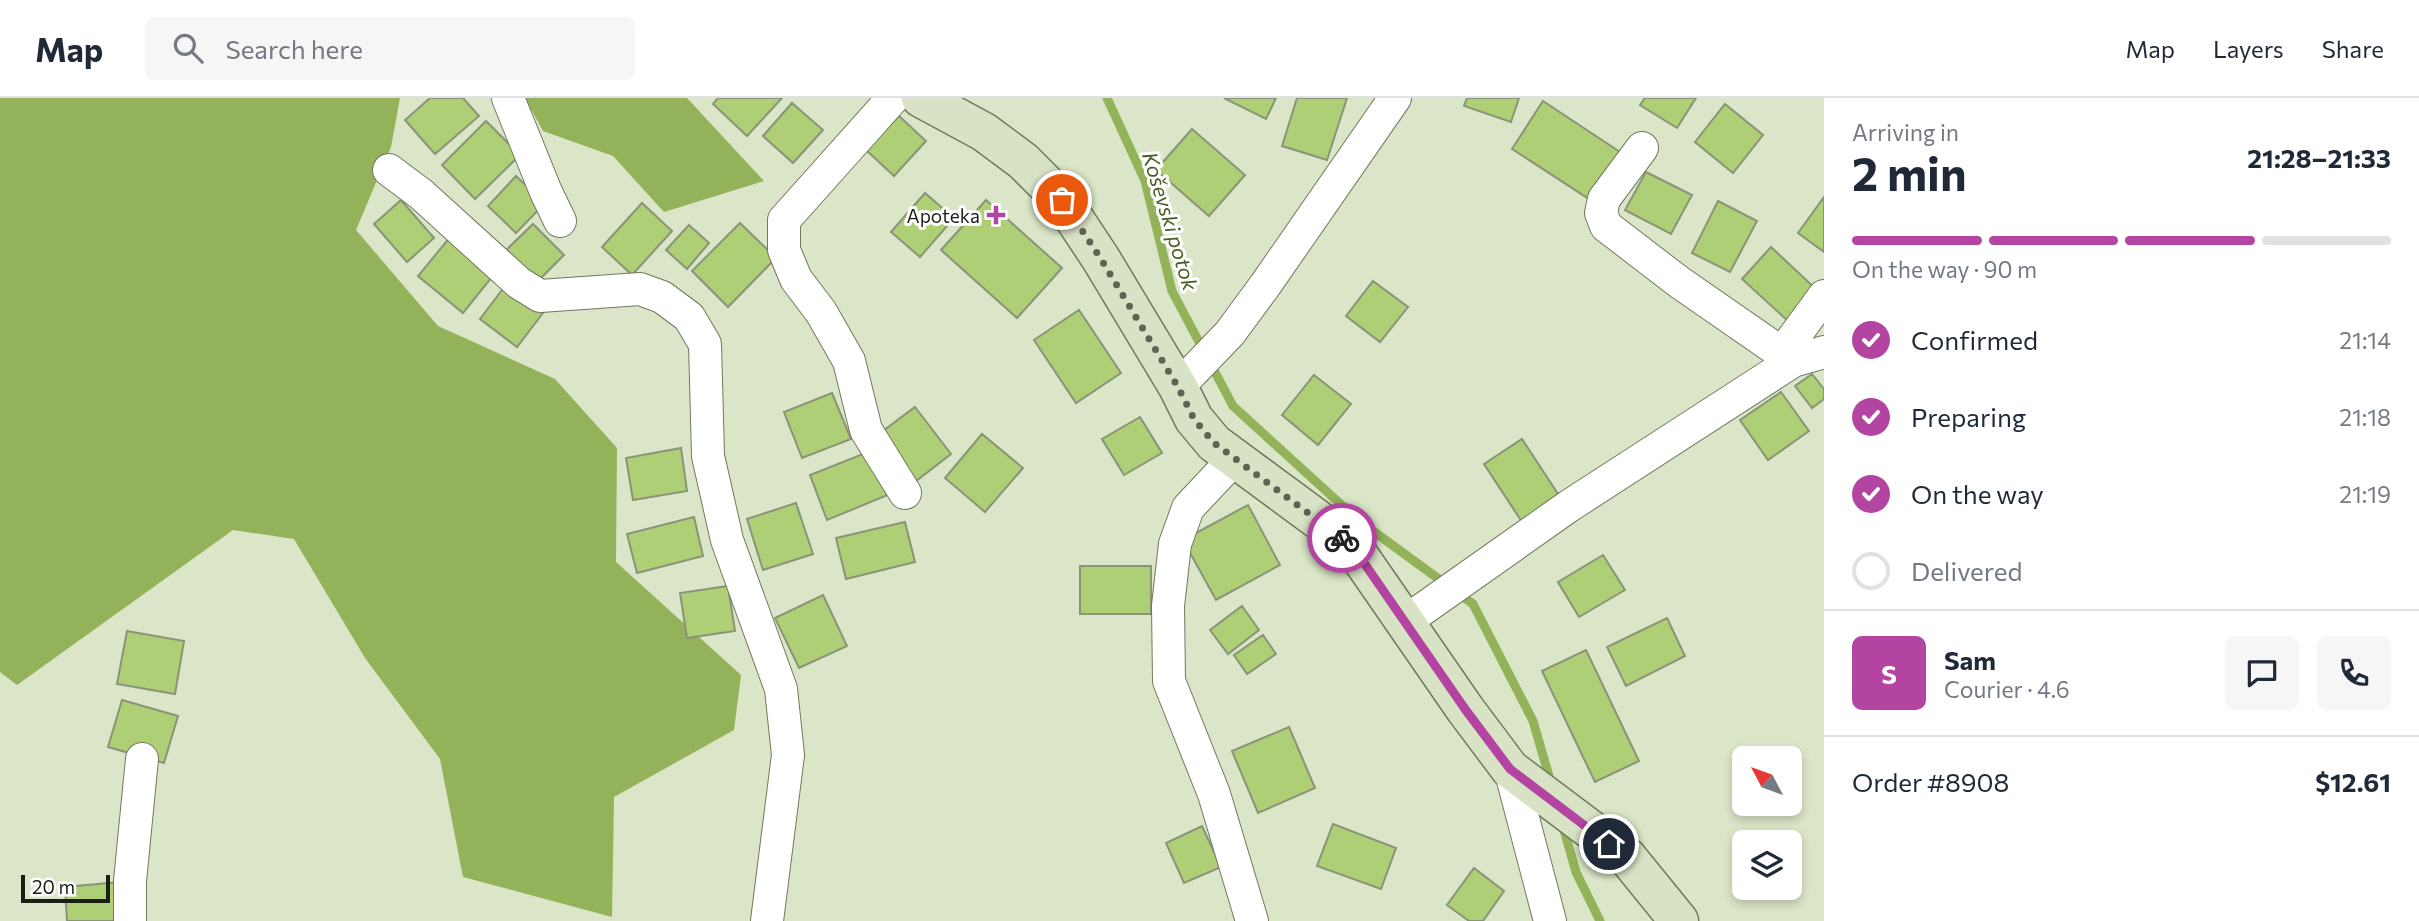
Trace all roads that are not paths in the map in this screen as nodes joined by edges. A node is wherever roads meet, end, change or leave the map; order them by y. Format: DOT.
graph roads {
  1 [pos="508,98"];
  2 [pos="893,98"];
  3 [pos="921,98"];
  4 [pos="1395,98"];
  5 [pos="1642,148"];
  6 [pos="389,170"];
  7 [pos="560,220"];
  8 [pos="1824,296"];
  9 [pos="1824,352"];
  10 [pos="1788,356"];
  11 [pos="1185,381"];
  12 [pos="1223,470"];
  13 [pos="905,493"];
  14 [pos="1421,610"];
  15 [pos="142,759"];
  16 [pos="1516,773"];
  17 [pos="130,921"];
  18 [pos="767,921"];
  19 [pos="1252,921"];
  20 [pos="1550,921"];
  21 [pos="1679,921"];
  1 -- 7 [label="street"];
  2 -- 13 [label="street"];
  3 -- 11 [label="street"];
  4 -- 11 [label="street"];
  5 -- 10 [label="street"];
  6 -- 18 [label="street"];
  8 -- 10 [label="street"];
  9 -- 10 [label="street"];
  10 -- 14 [label="street"];
  11 -- 12 [label="street"];
  12 -- 14 [label="street"];
  12 -- 19 [label="street"];
  14 -- 16 [label="street"];
  15 -- 17 [label="street"];
  16 -- 20 [label="street"];
  16 -- 21 [label="street"];
}
